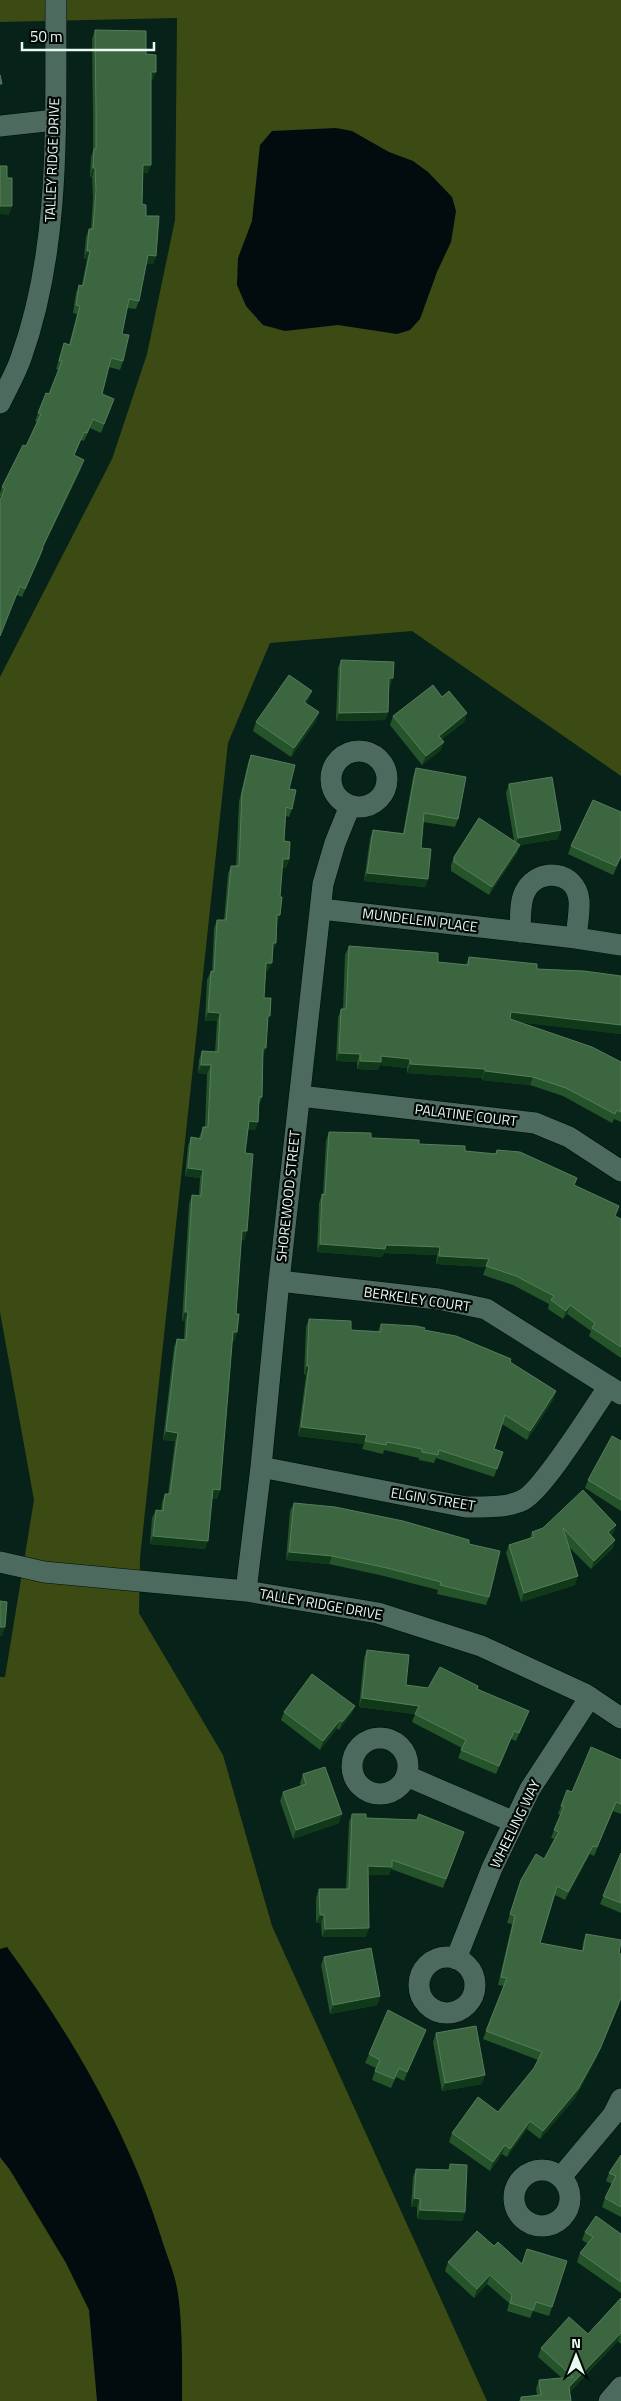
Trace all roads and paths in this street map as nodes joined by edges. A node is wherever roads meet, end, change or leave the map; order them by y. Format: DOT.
graph roads {
  1 [pos="56,0"];
  2 [pos="55,120"];
  3 [pos="0,126"];
  4 [pos="0,403"];
  5 [pos="350,806"];
  6 [pos="321,909"];
  7 [pos="520,932"];
  8 [pos="576,938"];
  9 [pos="621,945"];
  10 [pos="300,1096"];
  11 [pos="621,1171"];
  12 [pos="279,1281"];
  13 [pos="615,1390"];
  14 [pos="261,1467"];
  15 [pos="0,1562"];
  16 [pos="246,1591"];
  17 [pos="590,1697"];
  18 [pos="621,1718"];
  19 [pos="407,1776"];
  20 [pos="514,1822"];
  21 [pos="456,1959"];
  22 [pos="621,2099"];
  23 [pos="561,2177"];
  24 [pos="621,2387"];
  25 [pos="609,2401"];
  1 -- 2 [label="street, TALLEY RIDGE DRIVE"];
  2 -- 3 [label="street"];
  2 -- 4 [label="street, TALLEY RIDGE DRIVE"];
  5 -- 6 [label="street, SHOREWOOD STREET"];
  6 -- 7 [label="street, MUNDELEIN PLACE"];
  6 -- 10 [label="street, SHOREWOOD STREET"];
  7 -- 8 [label="street, MUNDELEIN PLACE"];
  7 -- 8 [label="street"];
  8 -- 9 [label="street, MUNDELEIN PLACE"];
  10 -- 11 [label="street, PALATINE COURT"];
  10 -- 12 [label="street, SHOREWOOD STREET"];
  12 -- 13 [label="street, BERKELEY COURT"];
  12 -- 14 [label="street, SHOREWOOD STREET"];
  13 -- 14 [label="street, ELGIN STREET"];
  14 -- 16 [label="street, SHOREWOOD STREET"];
  15 -- 16 [label="street, TALLEY RIDGE DRIVE"];
  16 -- 17 [label="street, TALLEY RIDGE DRIVE"];
  17 -- 18 [label="street, TALLEY RIDGE DRIVE"];
  17 -- 20 [label="street, WHEELING WAY"];
  19 -- 20 [label="street"];
  20 -- 21 [label="street, WHEELING WAY"];
  22 -- 23 [label="street"];
  24 -- 25 [label="street"];
}
